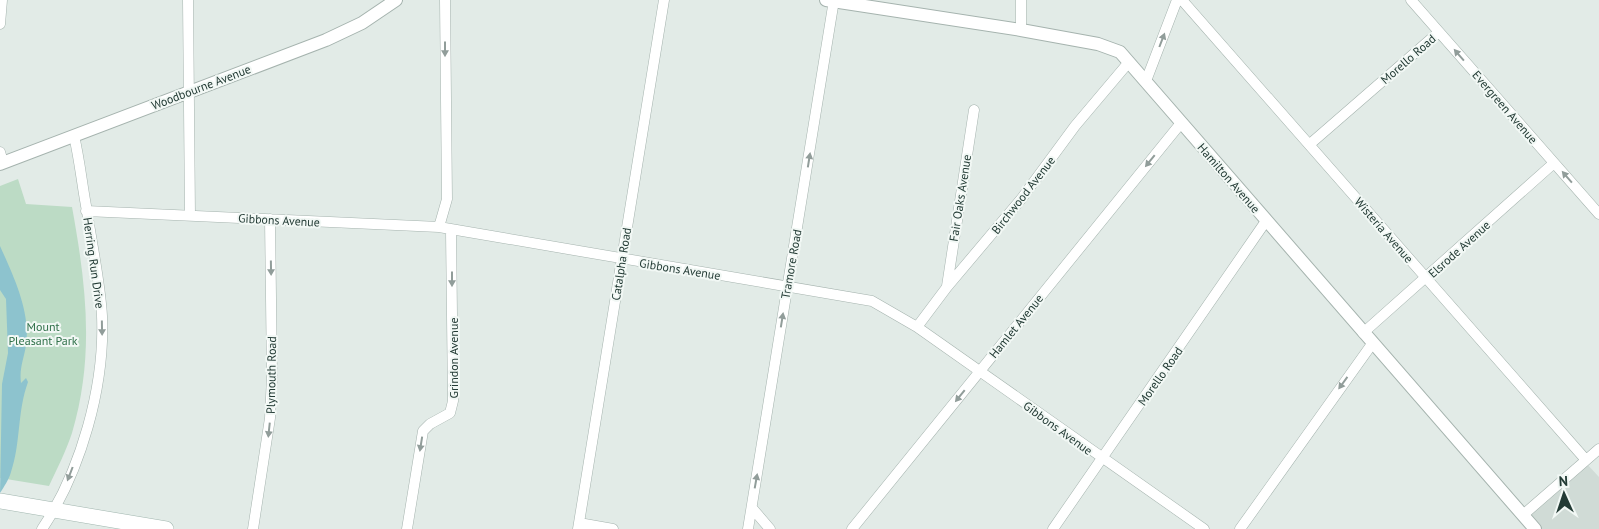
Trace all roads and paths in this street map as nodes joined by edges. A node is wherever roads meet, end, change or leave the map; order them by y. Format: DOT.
graph roads {
  1 [pos="2,0"];
  2 [pos="188,0"];
  3 [pos="396,0"];
  4 [pos="445,0"];
  5 [pos="664,0"];
  6 [pos="832,0"];
  7 [pos="1021,0"];
  8 [pos="1177,0"];
  9 [pos="1182,0"];
  10 [pos="1411,0"];
  11 [pos="0,24"];
  12 [pos="1021,30"];
  13 [pos="1439,32"];
  14 [pos="1129,62"];
  15 [pos="1146,81"];
  16 [pos="188,91"];
  17 [pos="974,110"];
  18 [pos="1181,123"];
  19 [pos="74,136"];
  20 [pos="1310,144"];
  21 [pos="1,159"];
  22 [pos="1554,163"];
  23 [pos="86,211"];
  24 [pos="1599,214"];
  25 [pos="190,215"];
  26 [pos="270,219"];
  27 [pos="1266,221"];
  28 [pos="439,227"];
  29 [pos="451,231"];
  30 [pos="621,260"];
  31 [pos="1426,278"];
  32 [pos="787,286"];
  33 [pos="947,286"];
  34 [pos="917,327"];
  35 [pos="1363,333"];
  36 [pos="1372,344"];
  37 [pos="979,372"];
  38 [pos="1599,449"];
  39 [pos="1102,460"];
  40 [pos="1586,460"];
  41 [pos="0,501"];
  42 [pos="752,508"];
  43 [pos="54,511"];
  44 [pos="1523,515"];
  45 [pos="578,526"];
  46 [pos="42,529"];
  47 [pos="166,529"];
  48 [pos="253,529"];
  49 [pos="408,529"];
  50 [pos="613,529"];
  51 [pos="748,529"];
  52 [pos="770,529"];
  53 [pos="852,529"];
  54 [pos="1053,529"];
  55 [pos="1204,529"];
  56 [pos="1240,529"];
  57 [pos="1535,529"];
  1 -- 11 [label="street"];
  2 -- 16 [label="street"];
  3 -- 16 [label="street, Woodbourne Avenue"];
  4 -- 28 [label="street, one-way"];
  5 -- 30 [label="street, Catalpha Road"];
  6 -- 12 [label="street, Hamilton Avenue"];
  32 -- 6 [label="street, Tramore Road, one-way"];
  7 -- 12 [label="street"];
  15 -- 8 [label="street, one-way"];
  9 -- 20 [label="street, Wisteria Avenue"];
  10 -- 13 [label="street, Evergreen Avenue"];
  12 -- 14 [label="street, Hamilton Avenue"];
  13 -- 20 [label="street, Morello Road"];
  22 -- 13 [label="street, Evergreen Avenue, one-way"];
  14 -- 15 [label="street, Hamilton Avenue"];
  14 -- 33 [label="street, Birchwood Avenue"];
  15 -- 18 [label="street, Hamilton Avenue"];
  16 -- 19 [label="street, Woodbourne Avenue"];
  16 -- 25 [label="street"];
  17 -- 33 [label="street, Fair Oaks Avenue"];
  18 -- 27 [label="street, Hamilton Avenue"];
  18 -- 37 [label="street, Hamlet Avenue, one-way"];
  19 -- 21 [label="street, Woodbourne Avenue"];
  19 -- 23 [label="street, Herring Run Drive"];
  20 -- 31 [label="street, Wisteria Avenue"];
  24 -- 22 [label="street, Evergreen Avenue, one-way"];
  22 -- 31 [label="street, Elsrode Avenue"];
  23 -- 25 [label="street, Gibbons Avenue"];
  23 -- 43 [label="street, Herring Run Drive, one-way"];
  25 -- 26 [label="street, Gibbons Avenue"];
  26 -- 28 [label="street, Gibbons Avenue"];
  26 -- 48 [label="street, Plymouth Road, one-way"];
  27 -- 35 [label="street, Hamilton Avenue"];
  27 -- 39 [label="street, Morello Road"];
  28 -- 29 [label="street, Gibbons Avenue"];
  29 -- 30 [label="street, Gibbons Avenue"];
  29 -- 49 [label="street, Grindon Avenue, one-way"];
  30 -- 32 [label="street, Gibbons Avenue"];
  30 -- 45 [label="street, Catalpha Road"];
  31 -- 35 [label="street, Elsrode Avenue"];
  31 -- 40 [label="street, Wisteria Avenue"];
  32 -- 34 [label="street, Gibbons Avenue"];
  42 -- 32 [label="street, Tramore Road, one-way"];
  33 -- 34 [label="street, Birchwood Avenue"];
  34 -- 37 [label="street, Gibbons Avenue"];
  35 -- 36 [label="street, Hamilton Avenue"];
  36 -- 44 [label="street, Hamilton Avenue"];
  36 -- 56 [label="street, one-way"];
  37 -- 39 [label="street, Gibbons Avenue"];
  37 -- 53 [label="street, Hamlet Avenue, one-way"];
  38 -- 40 [label="street"];
  39 -- 54 [label="street, Morello Road"];
  39 -- 55 [label="street, Gibbons Avenue"];
  40 -- 44 [label="street"];
  41 -- 43 [label="main road"];
  42 -- 51 [label="street, Tramore Road"];
  42 -- 52 [label="street"];
  43 -- 46 [label="street, Herring Run Drive"];
  43 -- 47 [label="main road"];
  44 -- 57 [label="street, Hamilton Avenue"];
  45 -- 50 [label="street"];
}
